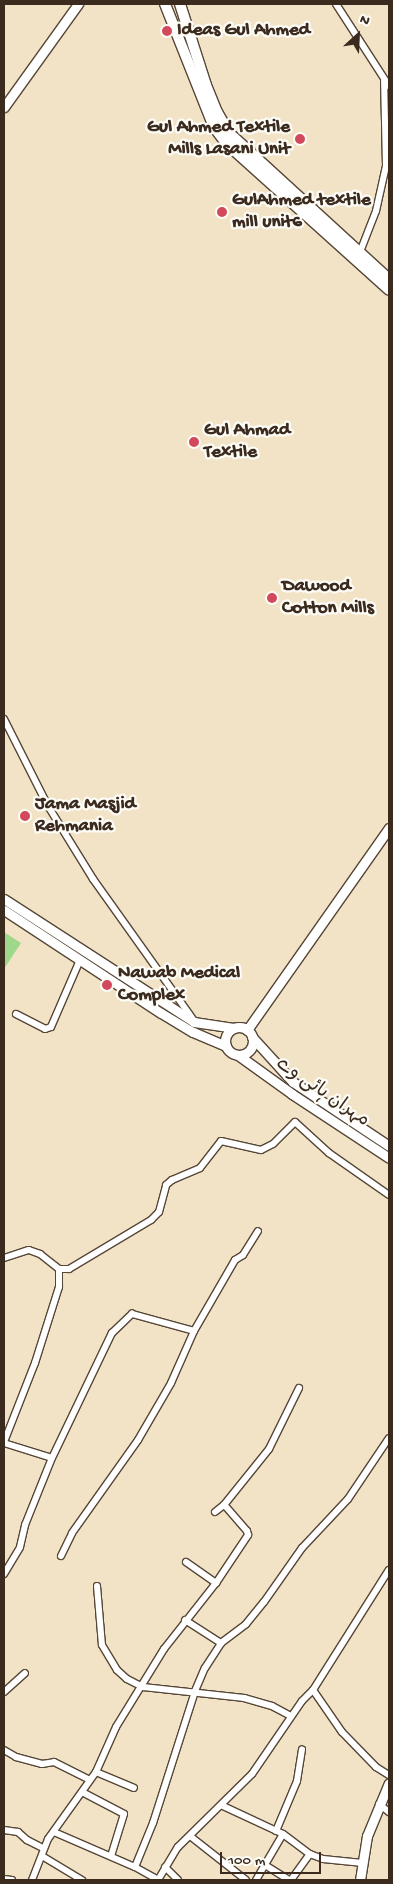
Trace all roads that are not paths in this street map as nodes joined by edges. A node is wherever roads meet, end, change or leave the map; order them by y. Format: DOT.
graph roads {
  1 [pos="78,4"];
  2 [pos="165,4"];
  3 [pos="180,4"];
  4 [pos="336,4"];
  5 [pos="387,84"];
  6 [pos="4,107"];
  7 [pos="360,252"];
  8 [pos="389,279"];
  9 [pos="389,290"];
  10 [pos="4,719"];
  11 [pos="389,828"];
  12 [pos="4,900"];
  13 [pos="4,910"];
  14 [pos="80,960"];
  15 [pos="16,1014"];
  16 [pos="194,1022"];
  17 [pos="234,1028"];
  18 [pos="250,1033"];
  19 [pos="226,1046"];
  20 [pos="238,1055"];
  21 [pos="389,1146"];
  22 [pos="389,1158"];
  23 [pos="389,1195"];
  24 [pos="258,1231"];
  25 [pos="4,1258"];
  26 [pos="60,1269"];
  27 [pos="194,1331"];
  28 [pos="299,1388"];
  29 [pos="389,1438"];
  30 [pos="4,1443"];
  31 [pos="52,1458"];
  32 [pos="224,1505"];
  33 [pos="215,1512"];
  34 [pos="61,1556"];
  35 [pos="186,1562"];
  36 [pos="389,1570"];
  37 [pos="4,1574"];
  38 [pos="216,1583"];
  39 [pos="97,1586"];
  40 [pos="185,1620"];
  41 [pos="222,1643"];
  42 [pos="25,1673"];
  43 [pos="143,1686"];
  44 [pos="313,1690"];
  45 [pos="195,1691"];
  46 [pos="4,1692"];
  47 [pos="291,1716"];
  48 [pos="302,1749"];
  49 [pos="4,1750"];
  50 [pos="96,1772"];
  51 [pos="389,1775"];
  52 [pos="90,1780"];
  53 [pos="389,1783"];
  54 [pos="134,1788"];
  55 [pos="82,1792"];
  56 [pos="379,1804"];
  57 [pos="222,1806"];
  58 [pos="389,1812"];
  59 [pos="4,1830"];
  60 [pos="276,1831"];
  61 [pos="54,1832"];
  62 [pos="284,1834"];
  63 [pos="190,1836"];
  64 [pos="44,1848"];
  65 [pos="310,1854"];
  66 [pos="42,1856"];
  67 [pos="111,1856"];
  68 [pos="363,1863"];
  69 [pos="266,1865"];
  70 [pos="135,1867"];
  71 [pos="165,1867"];
  72 [pos="4,1879"];
  73 [pos="12,1880"];
  74 [pos="32,1880"];
  75 [pos="82,1880"];
  76 [pos="158,1880"];
  77 [pos="178,1880"];
  78 [pos="246,1880"];
  79 [pos="256,1880"];
  80 [pos="290,1880"];
  81 [pos="360,1880"];
  1 -- 6 [label="main road"];
  2 -- 9 [label="main road"];
  3 -- 7 [label="main road"];
  4 -- 5 [label="street"];
  5 -- 7 [label="street"];
  7 -- 8 [label="main road"];
  10 -- 16 [label="street"];
  11 -- 18 [label="main road"];
  12 -- 16 [label="main road"];
  13 -- 14 [label="main road"];
  14 -- 15 [label="street"];
  14 -- 19 [label="main road"];
  16 -- 17 [label="main road"];
  17 -- 18 [label="main road"];
  17 -- 19 [label="main road"];
  18 -- 20 [label="main road"];
  18 -- 21 [label="main road"];
  19 -- 20 [label="main road"];
  20 -- 22 [label="main road, مہران ہائی وے"];
  23 -- 26 [label="street"];
  24 -- 27 [label="street"];
  25 -- 26 [label="street"];
  26 -- 30 [label="street"];
  27 -- 31 [label="street"];
  27 -- 34 [label="street"];
  28 -- 32 [label="street"];
  29 -- 41 [label="street"];
  30 -- 31 [label="street"];
  31 -- 37 [label="street"];
  32 -- 33 [label="street"];
  32 -- 38 [label="street"];
  35 -- 38 [label="street"];
  36 -- 44 [label="street"];
  38 -- 40 [label="street"];
  39 -- 43 [label="street"];
  40 -- 41 [label="street"];
  40 -- 43 [label="street"];
  41 -- 45 [label="street"];
  42 -- 46 [label="street"];
  43 -- 45 [label="street"];
  43 -- 50 [label="street"];
  44 -- 47 [label="street"];
  44 -- 51 [label="street"];
  45 -- 47 [label="street"];
  45 -- 70 [label="street"];
  47 -- 57 [label="street"];
  48 -- 60 [label="street"];
  49 -- 52 [label="street"];
  50 -- 52 [label="street"];
  50 -- 54 [label="street"];
  52 -- 55 [label="street"];
  53 -- 56 [label="main road"];
  55 -- 61 [label="street"];
  55 -- 67 [label="street"];
  56 -- 58 [label="street"];
  56 -- 68 [label="main road"];
  57 -- 60 [label="street"];
  57 -- 63 [label="street"];
  59 -- 64 [label="street"];
  60 -- 62 [label="street"];
  61 -- 64 [label="street"];
  61 -- 67 [label="street"];
  62 -- 65 [label="street"];
  62 -- 69 [label="street"];
  63 -- 71 [label="street"];
  63 -- 78 [label="street"];
  64 -- 66 [label="street"];
  65 -- 68 [label="street"];
  65 -- 80 [label="street"];
  66 -- 74 [label="street"];
  66 -- 75 [label="street"];
  67 -- 70 [label="street"];
  68 -- 81 [label="main road"];
  69 -- 79 [label="street"];
  69 -- 80 [label="street"];
  70 -- 76 [label="street"];
  71 -- 76 [label="street"];
  71 -- 77 [label="street"];
  72 -- 73 [label="street"];
}
